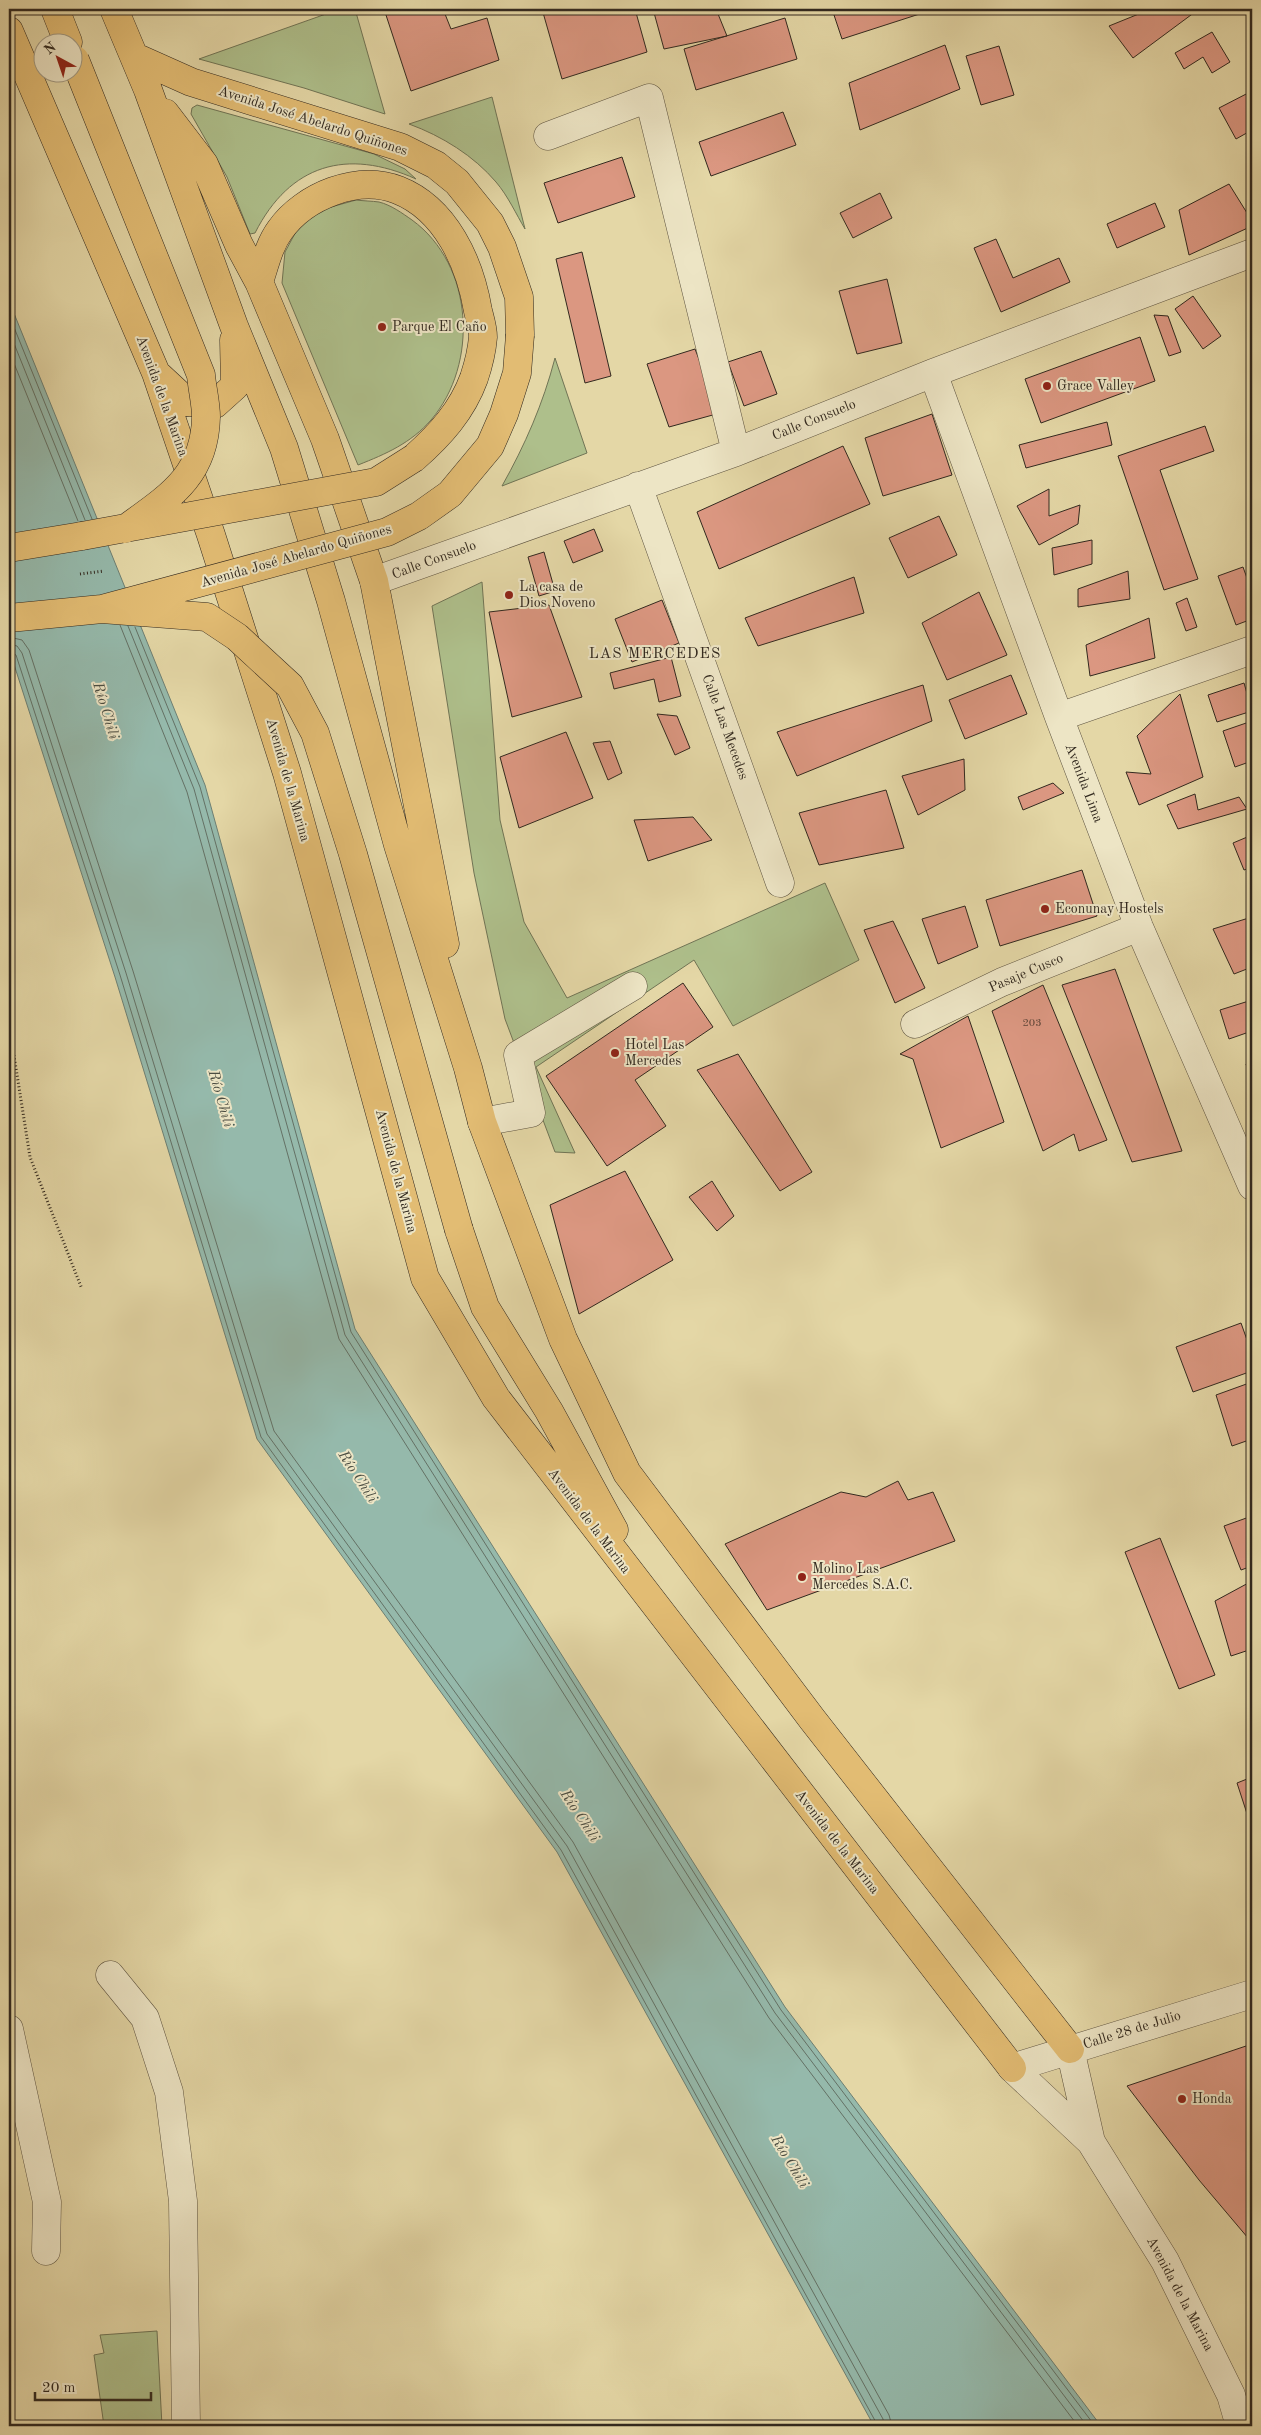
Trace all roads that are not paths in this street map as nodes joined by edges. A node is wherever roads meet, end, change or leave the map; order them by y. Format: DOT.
graph roads {
  1 [pos="55,9"];
  2 [pos="114,9"];
  3 [pos="9,31"];
  4 [pos="64,32"];
  5 [pos="135,58"];
  6 [pos="82,77"];
  7 [pos="148,90"];
  8 [pos="548,136"];
  9 [pos="1252,253"];
  10 [pos="259,282"];
  11 [pos="234,326"];
  12 [pos="156,373"];
  13 [pos="933,373"];
  14 [pos="736,452"];
  15 [pos="638,486"];
  16 [pos="125,528"];
  17 [pos="9,548"];
  18 [pos="374,581"];
  19 [pos="102,609"];
  20 [pos="9,618"];
  21 [pos="1252,650"];
  22 [pos="1059,717"];
  23 [pos="780,883"];
  24 [pos="1140,927"];
  25 [pos="633,986"];
  26 [pos="915,1024"];
  27 [pos="468,1068"];
  28 [pos="482,1122"];
  29 [pos="1252,1186"];
  30 [pos="660,1613"];
  31 [pos="110,1975"];
  32 [pos="1252,1994"];
  33 [pos="9,2029"];
  34 [pos="1070,2049"];
  35 [pos="1012,2068"];
  36 [pos="1091,2142"];
  37 [pos="46,2251"];
  38 [pos="186,2426"];
  39 [pos="1240,2426"];
  1 -- 4 [label="main road"];
  2 -- 5 [label="main road, Avenida de la Marina"];
  3 -- 12 [label="main road, Avenida de la Marina"];
  5 -- 7 [label="main road, Avenida de la Marina"];
  5 -- 19 [label="main road, Avenida José Abelardo Quiñones, bridge"];
  6 -- 16 [label="main road, bridge"];
  7 -- 10 [label="main road"];
  7 -- 11 [label="main road, Avenida de la Marina"];
  8 -- 14 [label="street"];
  9 -- 13 [label="street, Calle Consuelo"];
  10 -- 16 [label="main road, bridge"];
  10 -- 18 [label="main road"];
  11 -- 12 [label="main road"];
  11 -- 27 [label="main road, Avenida de la Marina"];
  12 -- 30 [label="main road, Avenida de la Marina"];
  13 -- 14 [label="street, Calle Consuelo"];
  13 -- 22 [label="street, Avenida Lima"];
  14 -- 15 [label="street, Calle Consuelo"];
  15 -- 18 [label="street, Calle Consuelo"];
  15 -- 23 [label="street, Calle Las Mecedes"];
  16 -- 17 [label="main road, bridge"];
  18 -- 27 [label="main road"];
  19 -- 20 [label="main road, Avenida José Abelardo Quiñones, bridge"];
  19 -- 30 [label="main road, bridge"];
  21 -- 22 [label="street"];
  22 -- 24 [label="street, Avenida Lima"];
  24 -- 26 [label="street, Pasaje Cusco"];
  24 -- 29 [label="street, Avenida Lima"];
  25 -- 28 [label="street"];
  27 -- 28 [label="main road, Avenida de la Marina"];
  28 -- 34 [label="main road, Avenida de la Marina"];
  30 -- 35 [label="main road, Avenida de la Marina"];
  31 -- 38 [label="street"];
  32 -- 34 [label="street, Calle 28 de Julio"];
  33 -- 37 [label="street"];
  34 -- 35 [label="street, Calle 28 de Julio"];
  34 -- 36 [label="street, Avenida de la Marina"];
  35 -- 36 [label="street, Avenida de la Marina"];
  36 -- 39 [label="street, Avenida de la Marina"];
}
